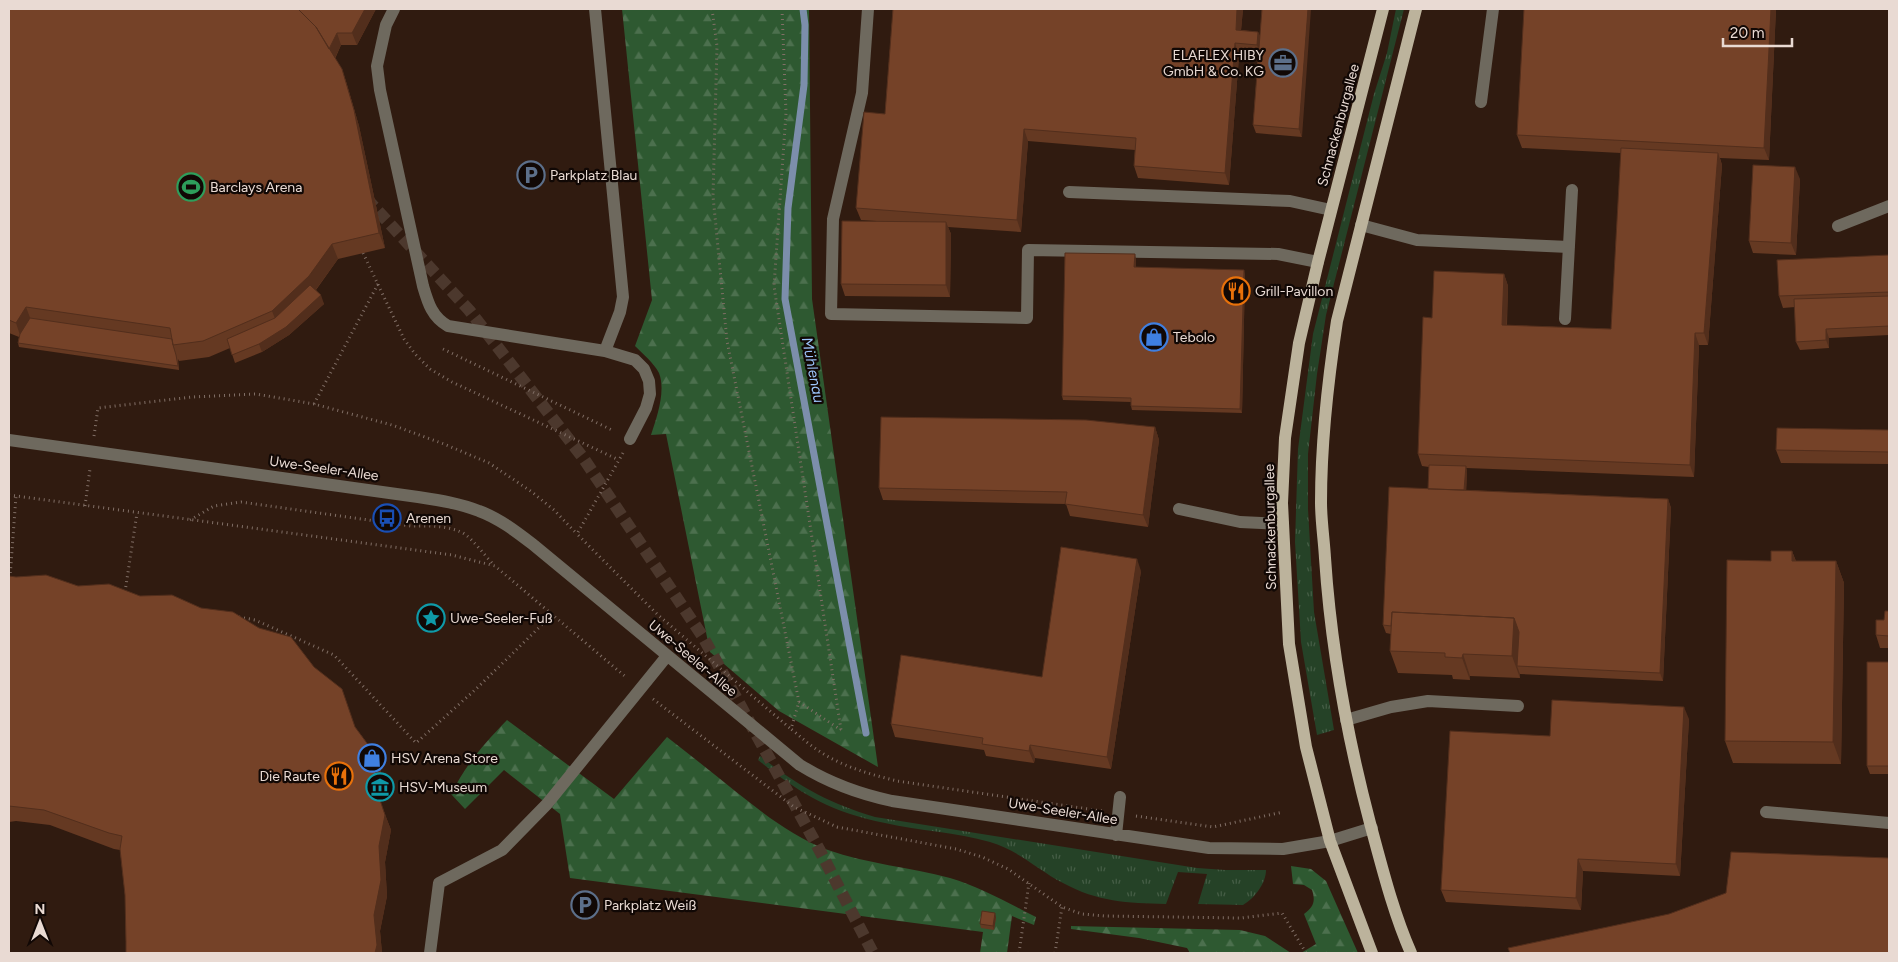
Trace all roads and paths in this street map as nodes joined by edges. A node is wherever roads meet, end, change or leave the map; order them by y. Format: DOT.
graph roads {
  1 [pos="394,9"];
  2 [pos="595,9"];
  3 [pos="712,9"];
  4 [pos="782,9"];
  5 [pos="868,9"];
  6 [pos="1383,9"];
  7 [pos="1416,9"];
  8 [pos="1493,9"];
  9 [pos="1481,102"];
  10 [pos="1572,190"];
  11 [pos="1068,192"];
  12 [pos="1889,206"];
  13 [pos="1331,210"];
  14 [pos="1361,224"];
  15 [pos="1838,226"];
  16 [pos="1568,247"];
  17 [pos="363,253"];
  18 [pos="1318,262"];
  19 [pos="378,284"];
  20 [pos="1565,319"];
  21 [pos="443,349"];
  22 [pos="605,351"];
  23 [pos="314,404"];
  24 [pos="98,408"];
  25 [pos="630,439"];
  26 [pos="9,440"];
  27 [pos="619,460"];
  28 [pos="9,495"];
  29 [pos="16,496"];
  30 [pos="1179,508"];
  31 [pos="137,513"];
  32 [pos="190,520"];
  33 [pos="1283,524"];
  34 [pos="577,534"];
  35 [pos="495,566"];
  36 [pos="9,579"];
  37 [pos="19,580"];
  38 [pos="125,596"];
  39 [pos="237,616"];
  40 [pos="667,656"];
  41 [pos="799,702"];
  42 [pos="1518,706"];
  43 [pos="1346,720"];
  44 [pos="792,729"];
  45 [pos="1120,797"];
  46 [pos="1283,812"];
  47 [pos="1766,812"];
  48 [pos="1118,813"];
  49 [pos="1889,823"];
  50 [pos="1372,828"];
  51 [pos="1116,835"];
  52 [pos="1330,841"];
  53 [pos="1029,882"];
  54 [pos="430,953"];
  55 [pos="1019,953"];
  56 [pos="1055,953"];
  57 [pos="1306,953"];
  58 [pos="1372,953"];
  59 [pos="1411,953"];
  1 -- 22 [label="street"];
  2 -- 22 [label="street"];
  3 -- 41 [label="path"];
  4 -- 41 [label="path"];
  5 -- 18 [label="street"];
  6 -- 13 [label="main road, Schnackenburgallee"];
  7 -- 14 [label="main road"];
  8 -- 9 [label="street"];
  10 -- 16 [label="street"];
  11 -- 13 [label="street"];
  12 -- 15 [label="street"];
  13 -- 18 [label="main road, Schnackenburgallee"];
  14 -- 16 [label="street"];
  14 -- 43 [label="main road"];
  16 -- 20 [label="street"];
  17 -- 19 [label="path"];
  18 -- 33 [label="main road, Schnackenburgallee"];
  19 -- 23 [label="path"];
  19 -- 27 [label="path"];
  21 -- 25 [label="path"];
  22 -- 25 [label="street"];
  23 -- 24 [label="path"];
  23 -- 34 [label="path"];
  25 -- 27 [label="path"];
  26 -- 40 [label="street, Uwe-Seeler-Allee"];
  27 -- 34 [label="path"];
  28 -- 29 [label="path"];
  29 -- 31 [label="path"];
  29 -- 36 [label="path"];
  30 -- 33 [label="street"];
  31 -- 32 [label="path"];
  31 -- 38 [label="path"];
  32 -- 35 [label="path"];
  32 -- 35 [label="path"];
  33 -- 52 [label="main road, Schnackenburgallee"];
  34 -- 44 [label="path"];
  35 -- 39 [label="path"];
  36 -- 37 [label="path"];
  40 -- 51 [label="street, Uwe-Seeler-Allee"];
  40 -- 54 [label="street"];
  41 -- 44 [label="path"];
  42 -- 43 [label="street"];
  43 -- 50 [label="main road"];
  44 -- 48 [label="path"];
  45 -- 48 [label="street"];
  46 -- 48 [label="path"];
  47 -- 49 [label="street"];
  48 -- 51 [label="street"];
  50 -- 52 [label="street, Uwe-Seeler-Allee"];
  50 -- 59 [label="main road"];
  51 -- 52 [label="street, Uwe-Seeler-Allee"];
  52 -- 58 [label="main road, Schnackenburgallee"];
  53 -- 55 [label="path"];
  56 -- 57 [label="path"];
}
